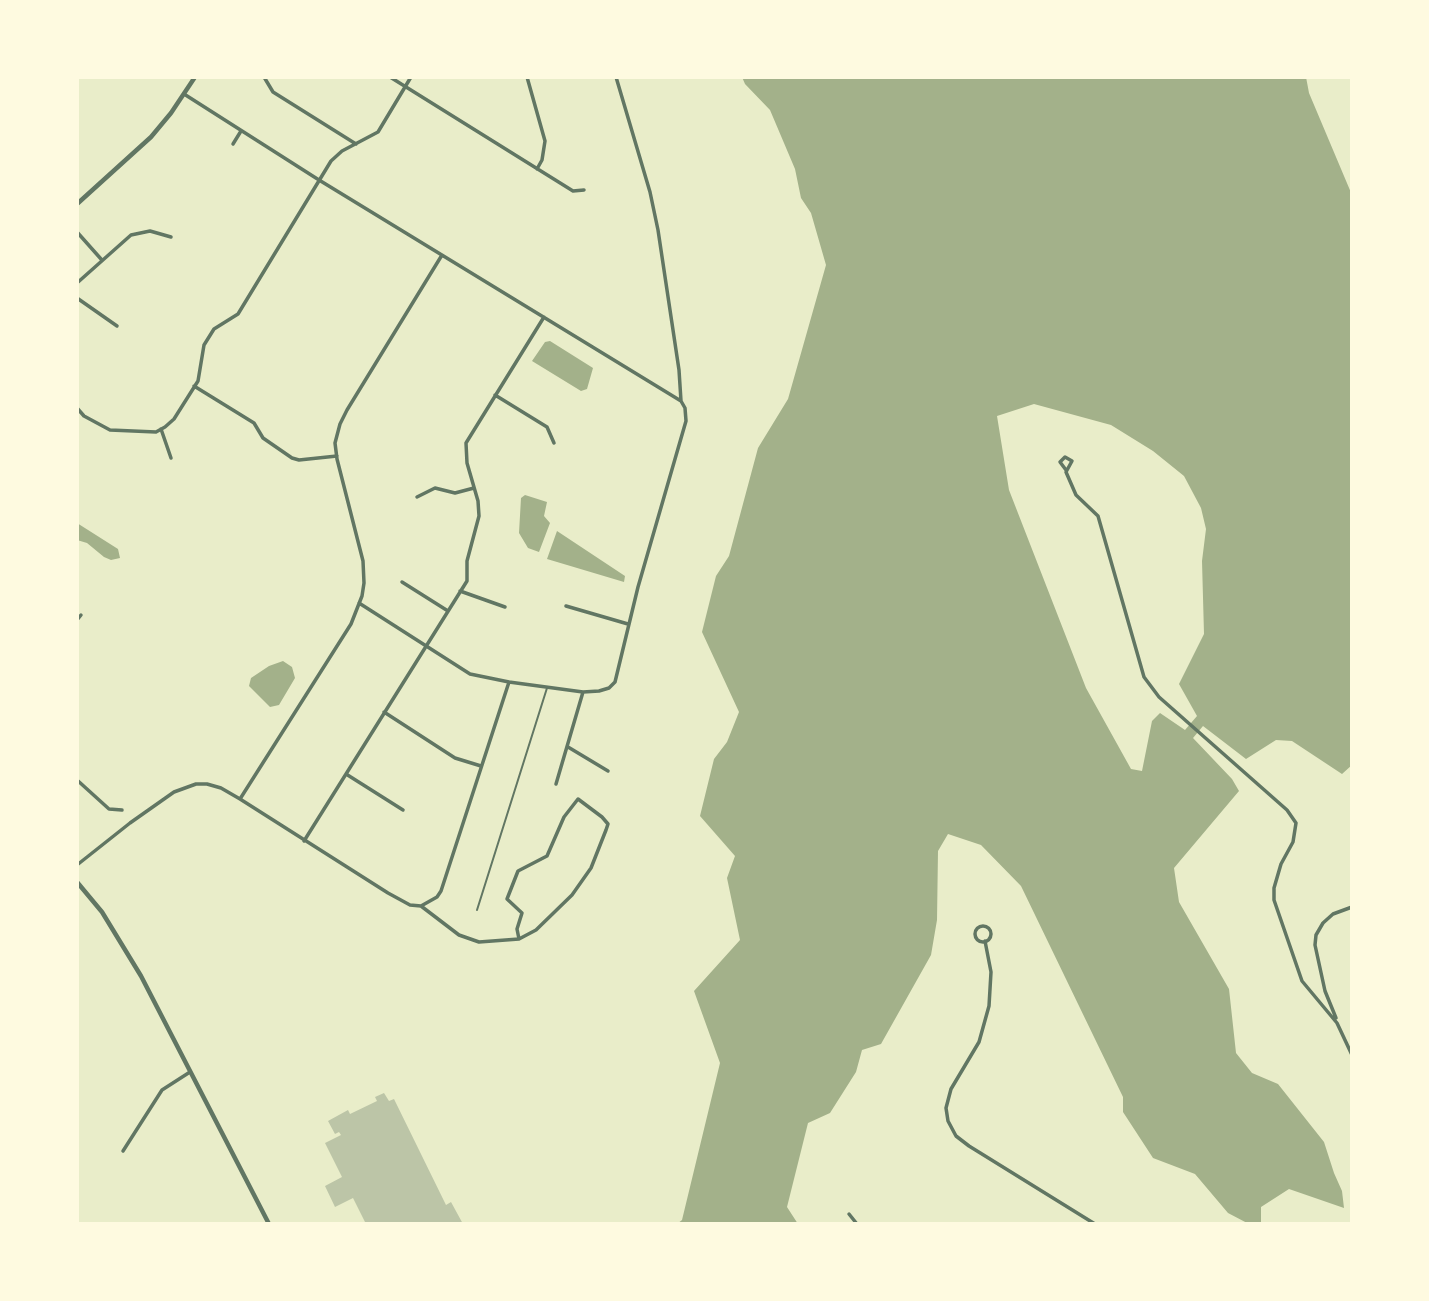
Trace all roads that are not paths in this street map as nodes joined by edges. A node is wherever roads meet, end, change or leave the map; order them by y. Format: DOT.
graph roads {
  1 [pos="195,77"];
  2 [pos="264,77"];
  3 [pos="390,77"];
  4 [pos="411,77"];
  5 [pos="527,77"];
  6 [pos="616,77"];
  7 [pos="405,87"];
  8 [pos="184,94"];
  9 [pos="241,131"];
  10 [pos="233,144"];
  11 [pos="356,144"];
  12 [pos="537,169"];
  13 [pos="319,180"];
  14 [pos="584,190"];
  15 [pos="77,204"];
  16 [pos="77,232"];
  17 [pos="171,237"];
  18 [pos="442,255"];
  19 [pos="102,259"];
  20 [pos="77,283"];
  21 [pos="77,298"];
  22 [pos="544,317"];
  23 [pos="117,326"];
  24 [pos="194,386"];
  25 [pos="495,395"];
  26 [pos="681,401"];
  27 [pos="77,408"];
  28 [pos="162,429"];
  29 [pos="554,443"];
  30 [pos="337,456"];
  31 [pos="171,458"];
  32 [pos="1066,470"];
  33 [pos="474,488"];
  34 [pos="417,497"];
  35 [pos="402,582"];
  36 [pos="460,591"];
  37 [pos="359,603"];
  38 [pos="566,606"];
  39 [pos="505,607"];
  40 [pos="448,611"];
  41 [pos="80,615"];
  42 [pos="77,620"];
  43 [pos="628,624"];
  44 [pos="426,646"];
  45 [pos="509,682"];
  46 [pos="548,687"];
  47 [pos="583,692"];
  48 [pos="384,712"];
  49 [pos="567,747"];
  50 [pos="481,766"];
  51 [pos="608,771"];
  52 [pos="346,774"];
  53 [pos="77,779"];
  54 [pos="556,784"];
  55 [pos="240,799"];
  56 [pos="122,810"];
  57 [pos="403,810"];
  58 [pos="304,841"];
  59 [pos="77,865"];
  60 [pos="77,882"];
  61 [pos="421,905"];
  62 [pos="1352,907"];
  63 [pos="477,910"];
  64 [pos="519,939"];
  65 [pos="985,941"];
  66 [pos="1338,1023"];
  67 [pos="1352,1055"];
  68 [pos="190,1072"];
  69 [pos="123,1151"];
  70 [pos="849,1214"];
  71 [pos="269,1224"];
  72 [pos="857,1224"];
  73 [pos="1095,1224"];
  1 -- 8 [label="street"];
  2 -- 11 [label="street"];
  3 -- 7 [label="street"];
  4 -- 7 [label="street"];
  5 -- 12 [label="street"];
  6 -- 26 [label="street"];
  7 -- 11 [label="street"];
  7 -- 12 [label="street"];
  8 -- 9 [label="street"];
  8 -- 15 [label="street"];
  9 -- 10 [label="street"];
  9 -- 13 [label="street"];
  11 -- 13 [label="street"];
  12 -- 14 [label="street"];
  13 -- 18 [label="street"];
  13 -- 24 [label="street"];
  16 -- 19 [label="street"];
  17 -- 19 [label="street"];
  18 -- 22 [label="street"];
  18 -- 30 [label="street"];
  19 -- 20 [label="street"];
  21 -- 23 [label="street"];
  22 -- 25 [label="street"];
  22 -- 26 [label="street"];
  24 -- 28 [label="street"];
  24 -- 30 [label="street"];
  25 -- 29 [label="street"];
  25 -- 33 [label="street"];
  26 -- 43 [label="street"];
  27 -- 28 [label="street"];
  28 -- 31 [label="street"];
  30 -- 37 [label="street"];
  32 -- 66 [label="street"];
  33 -- 34 [label="street"];
  33 -- 36 [label="street"];
  35 -- 40 [label="street"];
  36 -- 39 [label="street"];
  36 -- 40 [label="street"];
  37 -- 44 [label="street"];
  37 -- 55 [label="street"];
  38 -- 43 [label="street"];
  40 -- 44 [label="street"];
  41 -- 42 [label="street"];
  43 -- 47 [label="street"];
  44 -- 45 [label="street"];
  44 -- 48 [label="street"];
  45 -- 46 [label="street"];
  45 -- 50 [label="street"];
  46 -- 47 [label="street"];
  46 -- 63 [label="lane"];
  47 -- 49 [label="street"];
  48 -- 50 [label="street"];
  48 -- 52 [label="street"];
  49 -- 51 [label="street"];
  49 -- 54 [label="street"];
  50 -- 61 [label="street"];
  52 -- 57 [label="street"];
  52 -- 58 [label="street"];
  53 -- 56 [label="street"];
  55 -- 58 [label="street"];
  55 -- 59 [label="street"];
  58 -- 61 [label="street"];
  60 -- 68 [label="street"];
  61 -- 64 [label="street"];
  62 -- 66 [label="street"];
  64 -- 64 [label="street"];
  65 -- 65 [label="street"];
  65 -- 73 [label="street"];
  66 -- 67 [label="street"];
  68 -- 69 [label="street"];
  68 -- 71 [label="street"];
  70 -- 72 [label="street"];
}
